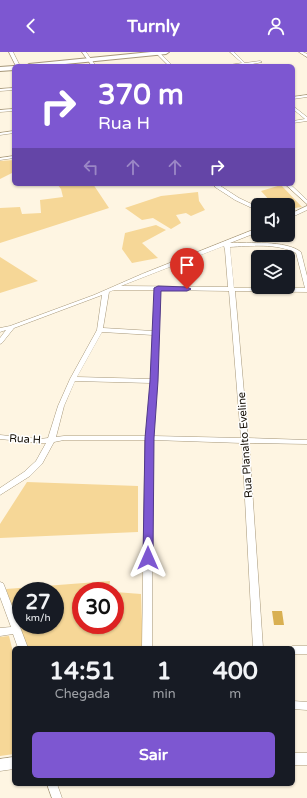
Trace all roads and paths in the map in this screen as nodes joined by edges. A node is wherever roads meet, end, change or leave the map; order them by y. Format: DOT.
graph roads {
  1 [pos="10,52"];
  2 [pos="84,52"];
  3 [pos="158,52"];
  4 [pos="166,52"];
  5 [pos="232,52"];
  6 [pos="301,52"];
  7 [pos="307,56"];
  8 [pos="90,60"];
  9 [pos="260,62"];
  10 [pos="17,64"];
  11 [pos="49,64"];
  12 [pos="93,64"];
  13 [pos="169,64"];
  14 [pos="245,64"];
  15 [pos="251,64"];
  16 [pos="12,68"];
  17 [pos="0,69"];
  18 [pos="12,89"];
  19 [pos="0,90"];
  20 [pos="307,96"];
  21 [pos="295,98"];
  22 [pos="295,109"];
  23 [pos="12,110"];
  24 [pos="0,111"];
  25 [pos="307,120"];
  26 [pos="295,122"];
  27 [pos="12,132"];
  28 [pos="0,134"];
  29 [pos="12,157"];
  30 [pos="0,158"];
  31 [pos="217,186"];
  32 [pos="289,186"];
  33 [pos="307,203"];
  34 [pos="251,206"];
  35 [pos="307,208"];
  36 [pos="295,214"];
  37 [pos="251,233"];
  38 [pos="227,244"];
  39 [pos="158,288"];
  40 [pos="109,289"];
  41 [pos="307,289"];
  42 [pos="232,290"];
  43 [pos="12,327"];
  44 [pos="0,330"];
  45 [pos="100,330"];
  46 [pos="156,333"];
  47 [pos="0,342"];
  48 [pos="72,379"];
  49 [pos="154,381"];
  50 [pos="0,437"];
  51 [pos="149,438"];
  52 [pos="51,440"];
  53 [pos="245,440"];
  54 [pos="307,442"];
  55 [pos="0,492"];
  56 [pos="0,585"];
  57 [pos="12,619"];
  58 [pos="12,630"];
  59 [pos="0,632"];
  60 [pos="18,634"];
  61 [pos="22,646"];
  62 [pos="147,646"];
  63 [pos="258,646"];
  64 [pos="295,650"];
  65 [pos="307,650"];
  66 [pos="295,706"];
  67 [pos="307,706"];
  68 [pos="295,759"];
  69 [pos="307,759"];
  70 [pos="12,763"];
  71 [pos="0,765"];
  72 [pos="53,786"];
  73 [pos="58,798"];
  1 -- 10 [label="street"];
  2 -- 8 [label="street"];
  3 -- 4 [label="main road"];
  3 -- 8 [label="main road"];
  3 -- 13 [label="street"];
  5 -- 14 [label="street"];
  6 -- 7 [label="street"];
  8 -- 11 [label="main road"];
  8 -- 12 [label="street"];
  9 -- 15 [label="street"];
  16 -- 17 [label="main road"];
  18 -- 19 [label="street"];
  20 -- 21 [label="street"];
  22 -- 25 [label="street"];
  23 -- 24 [label="street"];
  25 -- 26 [label="street"];
  27 -- 28 [label="street"];
  29 -- 30 [label="street"];
  31 -- 34 [label="street"];
  32 -- 33 [label="street"];
  35 -- 36 [label="street"];
  37 -- 38 [label="street"];
  38 -- 40 [label="street"];
  38 -- 41 [label="street"];
  38 -- 42 [label="street, Rua Planalto Eveline"];
  39 -- 40 [label="street"];
  39 -- 42 [label="street"];
  39 -- 46 [label="street"];
  40 -- 43 [label="street"];
  40 -- 45 [label="street"];
  41 -- 42 [label="street"];
  42 -- 53 [label="street, Rua Planalto Eveline"];
  43 -- 44 [label="street"];
  43 -- 47 [label="street"];
  45 -- 46 [label="street"];
  45 -- 48 [label="street"];
  46 -- 49 [label="street"];
  48 -- 49 [label="street"];
  48 -- 52 [label="street"];
  49 -- 51 [label="street"];
  50 -- 52 [label="street, Rua H"];
  51 -- 52 [label="street, Rua H"];
  51 -- 53 [label="street, Rua H"];
  51 -- 62 [label="street"];
  52 -- 55 [label="street"];
  53 -- 54 [label="street, Rua H"];
  53 -- 63 [label="street, Rua Planalto Eveline"];
  56 -- 57 [label="street"];
  58 -- 59 [label="street"];
  60 -- 61 [label="street"];
  64 -- 65 [label="street"];
  66 -- 67 [label="street"];
  68 -- 69 [label="street"];
  70 -- 71 [label="street"];
  72 -- 73 [label="street"];
}
